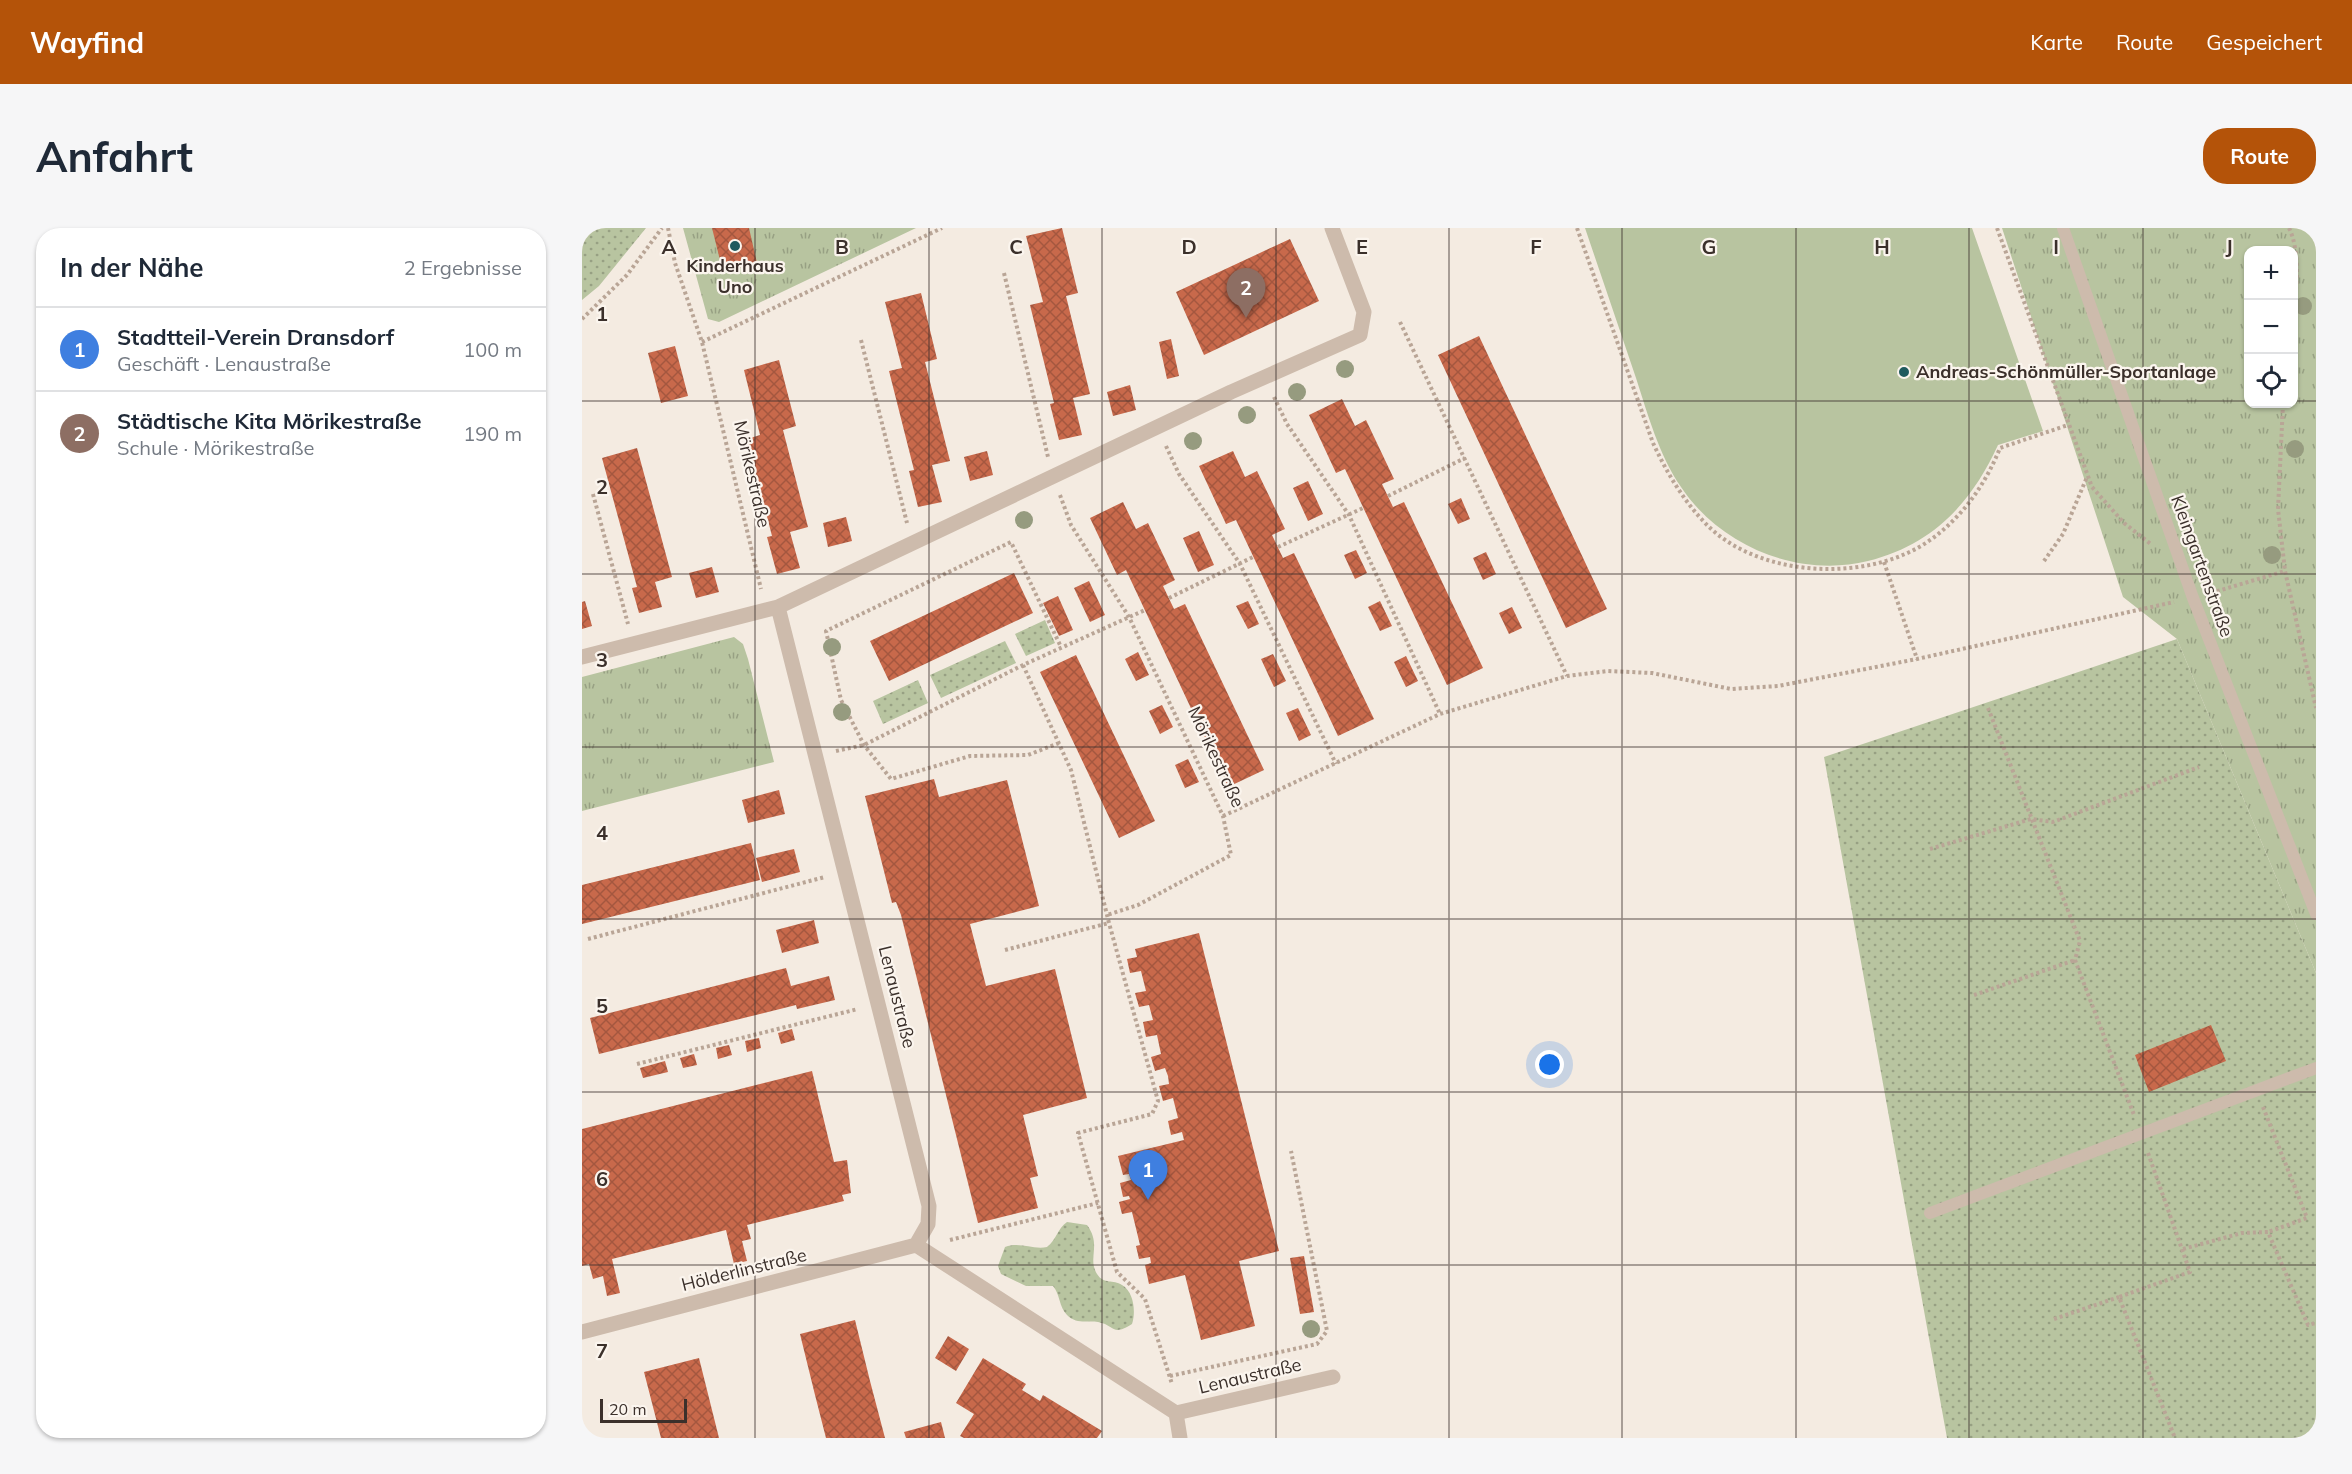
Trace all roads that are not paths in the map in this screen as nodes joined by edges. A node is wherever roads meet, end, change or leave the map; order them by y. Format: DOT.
graph roads {
  1 [pos="1332,228"];
  2 [pos="2063,228"];
  3 [pos="778,607"];
  4 [pos="582,657"];
  5 [pos="2316,914"];
  6 [pos="2316,1068"];
  7 [pos="1930,1213"];
  8 [pos="916,1245"];
  9 [pos="582,1332"];
  10 [pos="1333,1377"];
  11 [pos="1176,1413"];
  12 [pos="1180,1438"];
  1 -- 3 [label="street"];
  2 -- 5 [label="lane, Kleingartenstraße"];
  3 -- 4 [label="street"];
  3 -- 8 [label="street, Lenaustraße"];
  6 -- 7 [label="lane"];
  8 -- 9 [label="street, Hölderlinstraße"];
  8 -- 11 [label="street"];
  10 -- 11 [label="street, Lenaustraße"];
  11 -- 12 [label="street"];
}
